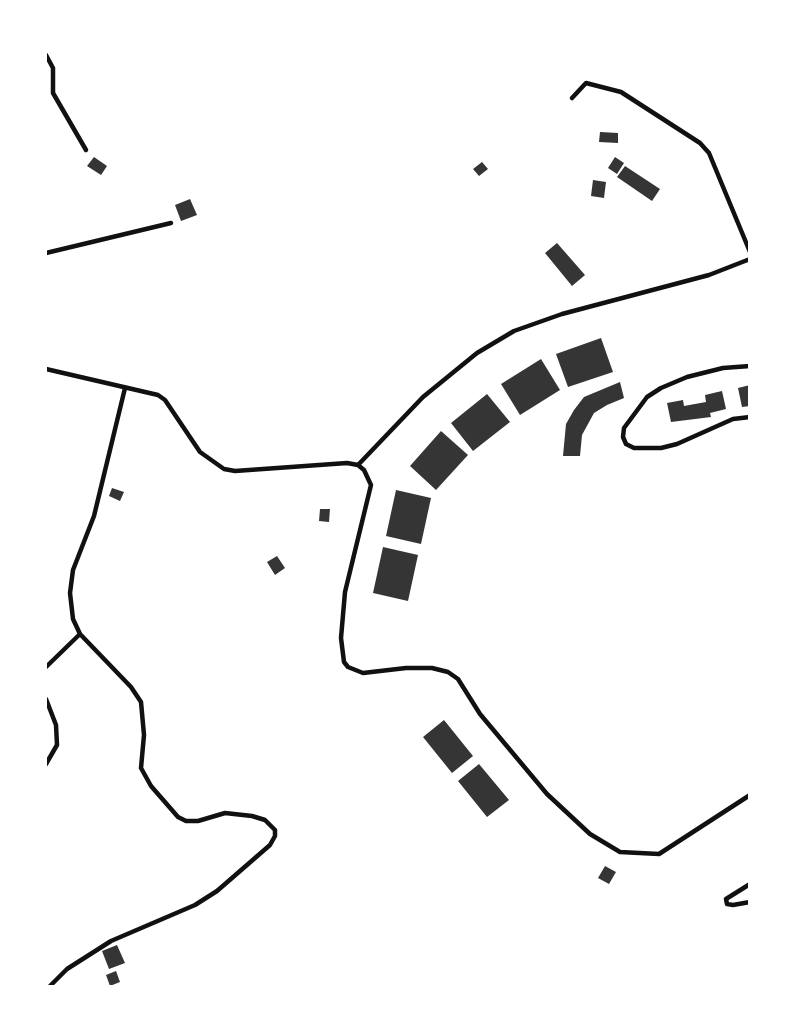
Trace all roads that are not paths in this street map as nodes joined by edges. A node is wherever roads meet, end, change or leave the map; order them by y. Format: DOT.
graph roads {
  1 [pos="46,55"];
  2 [pos="572,98"];
  3 [pos="86,150"];
  4 [pos="171,223"];
  5 [pos="750,252"];
  6 [pos="46,253"];
  7 [pos="750,259"];
  8 [pos="750,366"];
  9 [pos="46,369"];
  10 [pos="125,387"];
  11 [pos="750,417"];
  12 [pos="358,465"];
  13 [pos="80,635"];
  14 [pos="46,667"];
  15 [pos="46,699"];
  16 [pos="46,764"];
  17 [pos="750,795"];
  18 [pos="750,884"];
  19 [pos="750,902"];
  20 [pos="50,986"];
  1 -- 3 [label="street"];
  2 -- 5 [label="street"];
  4 -- 6 [label="street"];
  7 -- 12 [label="street"];
  8 -- 11 [label="street"];
  9 -- 10 [label="street"];
  10 -- 12 [label="street"];
  10 -- 13 [label="street"];
  12 -- 17 [label="street"];
  13 -- 14 [label="street"];
  13 -- 20 [label="street"];
  15 -- 16 [label="street"];
  18 -- 19 [label="street"];
}
